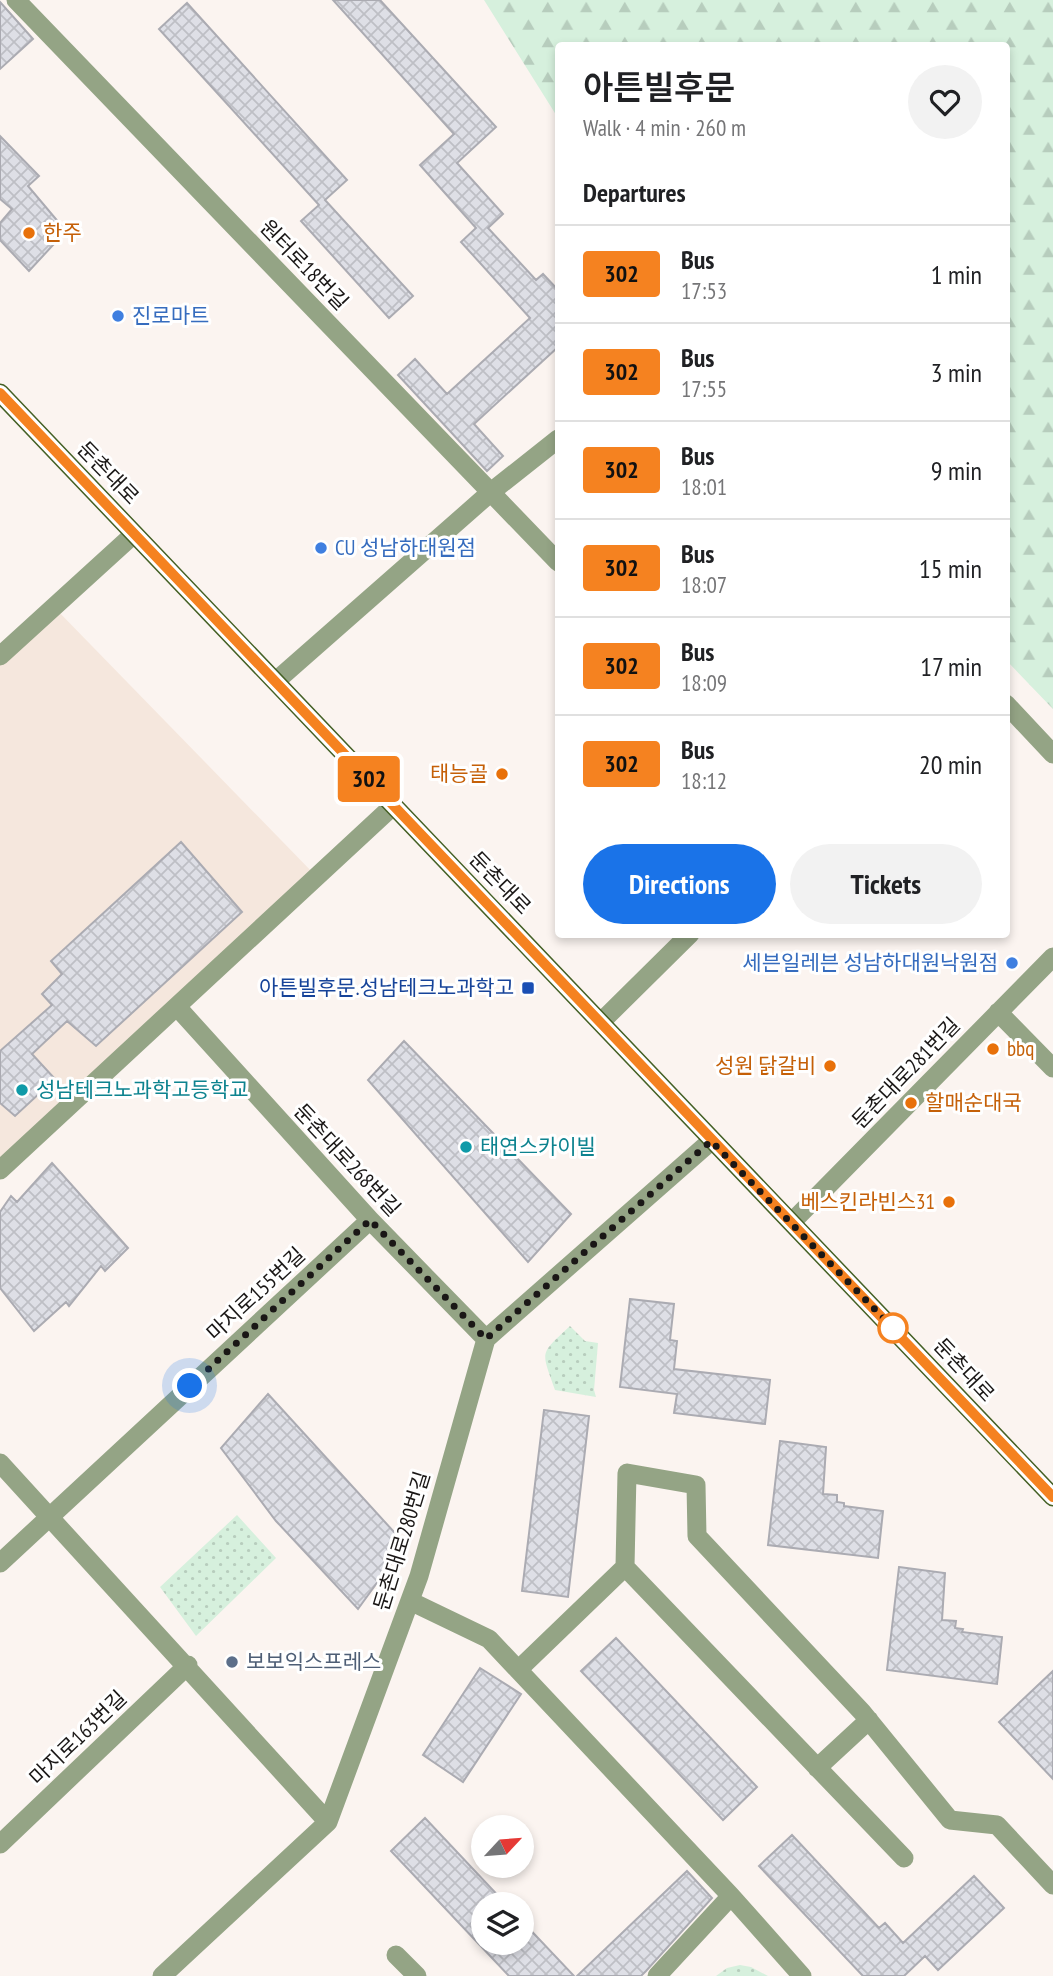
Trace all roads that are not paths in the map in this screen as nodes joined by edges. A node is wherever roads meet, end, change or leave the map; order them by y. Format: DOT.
graph roads {
  1 [pos="16,0"];
  2 [pos="0,393"];
  3 [pos="555,441"];
  4 [pos="491,492"];
  5 [pos="134,534"];
  6 [pos="555,559"];
  7 [pos="0,656"];
  8 [pos="276,681"];
  9 [pos="1010,708"];
  10 [pos="1053,754"];
  11 [pos="394,805"];
  12 [pos="686,938"];
  13 [pos="1053,957"];
  14 [pos="178,1008"];
  15 [pos="998,1012"];
  16 [pos="601,1022"];
  17 [pos="1053,1068"];
  18 [pos="711,1141"];
  19 [pos="0,1170"];
  20 [pos="370,1220"];
  21 [pos="792,1222"];
  22 [pos="486,1339"];
  23 [pos="0,1463"];
  24 [pos="1053,1497"];
  25 [pos="50,1515"];
  26 [pos="0,1563"];
  27 [pos="625,1567"];
  28 [pos="410,1601"];
  29 [pos="188,1665"];
  30 [pos="518,1670"];
  31 [pos="869,1720"];
  32 [pos="817,1768"];
  33 [pos="328,1822"];
  34 [pos="0,1844"];
  35 [pos="904,1858"];
  36 [pos="1053,1885"];
  37 [pos="731,1896"];
  38 [pos="397,1955"];
  39 [pos="162,1976"];
  40 [pos="417,1976"];
  41 [pos="657,1976"];
  42 [pos="803,1976"];
  1 -- 4 [label="street, 원터로18번길"];
  2 -- 5 [label="main road, 둔촌대로"];
  3 -- 4 [label="street"];
  4 -- 6 [label="street, 원터로18번길"];
  4 -- 8 [label="street"];
  5 -- 7 [label="street"];
  5 -- 8 [label="main road, 둔촌대로"];
  8 -- 11 [label="main road, 둔촌대로"];
  9 -- 10 [label="street"];
  11 -- 14 [label="street"];
  11 -- 16 [label="main road, 둔촌대로"];
  12 -- 16 [label="street"];
  13 -- 15 [label="street, 둔촌대로281번길"];
  14 -- 19 [label="street"];
  14 -- 20 [label="street, 둔촌대로268번길"];
  15 -- 17 [label="street"];
  15 -- 21 [label="street, 둔촌대로281번길"];
  16 -- 18 [label="main road, 둔촌대로"];
  18 -- 21 [label="main road, 둔촌대로"];
  18 -- 22 [label="street"];
  20 -- 22 [label="street, 둔촌대로268번길"];
  20 -- 25 [label="street, 마지로155번길"];
  21 -- 24 [label="main road, 둔촌대로"];
  22 -- 28 [label="street, 둔촌대로280번길"];
  23 -- 25 [label="street"];
  25 -- 26 [label="street"];
  25 -- 29 [label="street"];
  27 -- 30 [label="street"];
  27 -- 31 [label="street"];
  27 -- 32 [label="street"];
  28 -- 30 [label="street"];
  28 -- 33 [label="street, 둔촌대로280번길"];
  29 -- 33 [label="street"];
  29 -- 34 [label="street, 마지로163번길"];
  30 -- 37 [label="street"];
  31 -- 32 [label="street"];
  31 -- 36 [label="street"];
  32 -- 35 [label="street"];
  33 -- 39 [label="street, 둔촌대로280번길"];
  37 -- 41 [label="street"];
  37 -- 42 [label="street"];
  38 -- 40 [label="street"];
}
